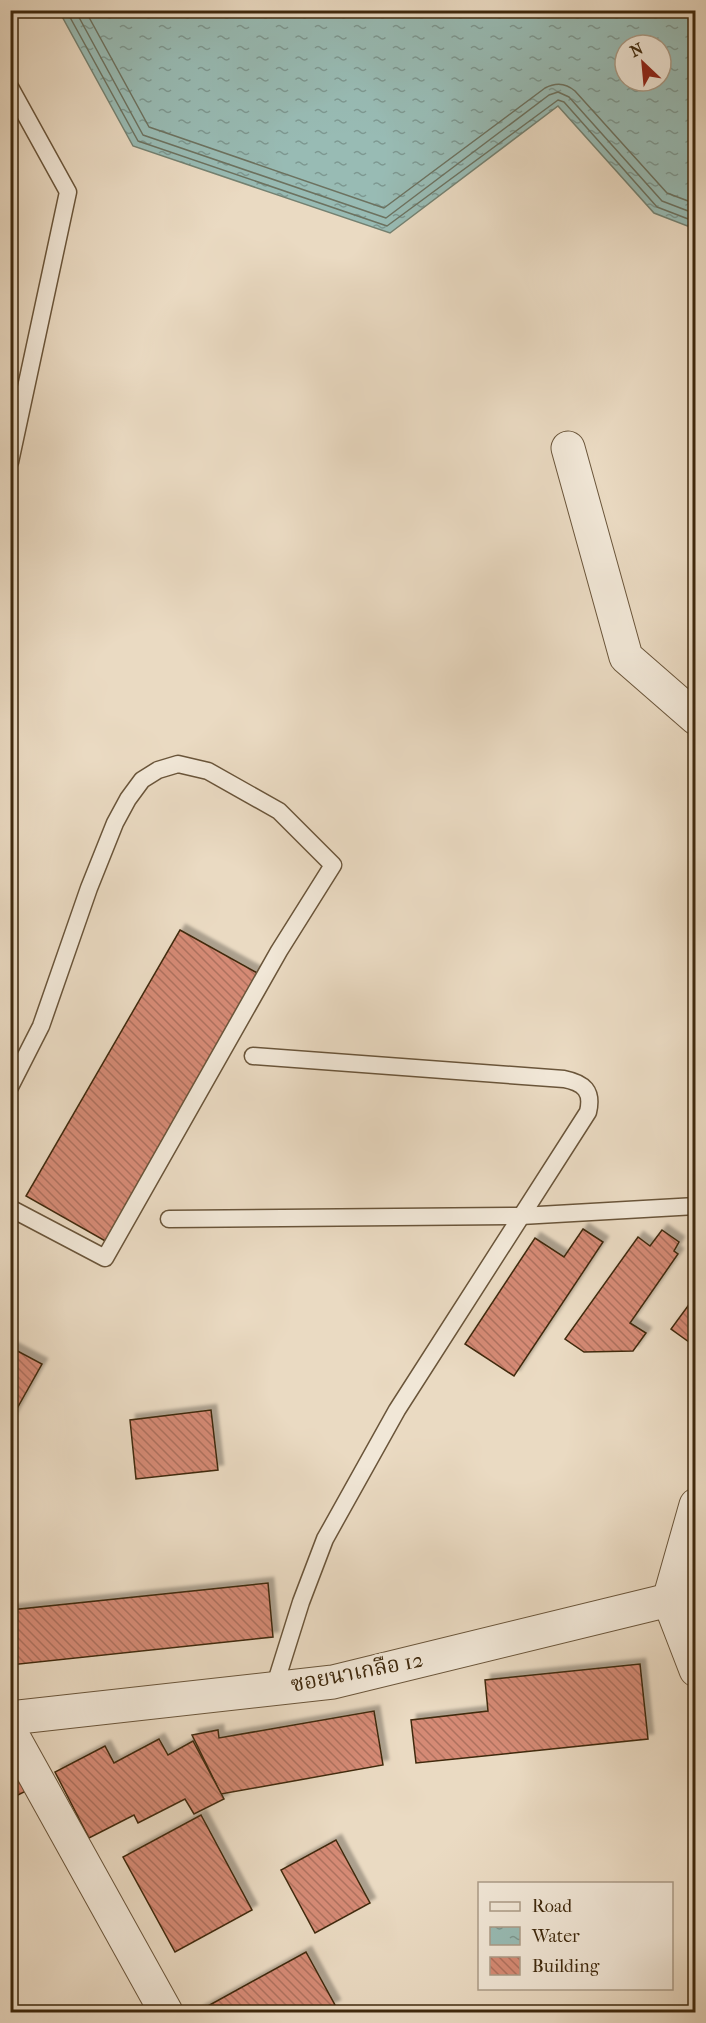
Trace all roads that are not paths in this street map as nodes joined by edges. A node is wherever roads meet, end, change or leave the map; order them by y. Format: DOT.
graph roads {
  1 [pos="10,87"];
  2 [pos="568,448"];
  3 [pos="10,462"];
  4 [pos="696,718"];
  5 [pos="253,1056"];
  6 [pos="10,1087"];
  7 [pos="696,1206"];
  8 [pos="10,1208"];
  9 [pos="521,1215"];
  10 [pos="169,1219"];
  11 [pos="696,1505"];
  12 [pos="682,1593"];
  13 [pos="696,1670"];
  14 [pos="274,1688"];
  15 [pos="10,1718"];
  16 [pos="10,1731"];
  17 [pos="166,2013"];
  1 -- 3 [label="lane"];
  2 -- 4 [label="street"];
  5 -- 9 [label="lane"];
  6 -- 8 [label="lane"];
  7 -- 9 [label="lane"];
  9 -- 10 [label="lane"];
  9 -- 14 [label="lane"];
  11 -- 12 [label="street"];
  12 -- 13 [label="street"];
  12 -- 14 [label="street, ซอยนาเกลือ 12"];
  14 -- 15 [label="street, ซอยนาเกลือ 12"];
  16 -- 17 [label="street"];
}
